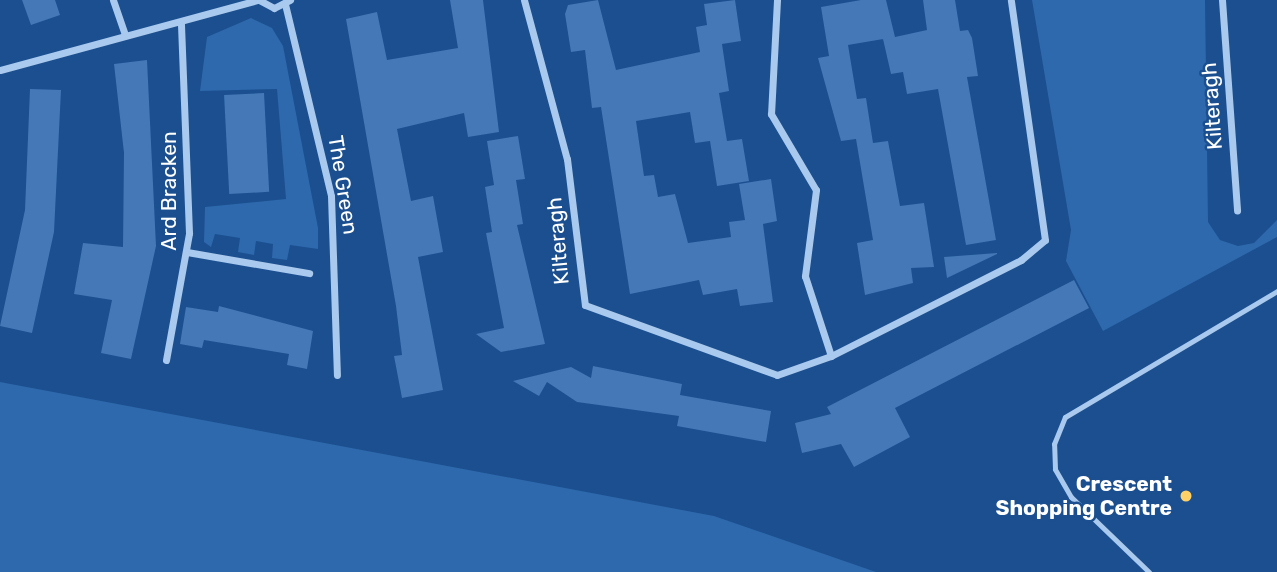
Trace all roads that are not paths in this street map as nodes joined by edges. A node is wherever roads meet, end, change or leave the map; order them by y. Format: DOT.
graph roads {
  1 [pos="113,0"];
  2 [pos="258,0"];
  3 [pos="524,0"];
  4 [pos="777,0"];
  5 [pos="1011,0"];
  6 [pos="1222,0"];
  7 [pos="287,2"];
  8 [pos="181,22"];
  9 [pos="125,35"];
  10 [pos="0,70"];
  11 [pos="1237,209"];
  12 [pos="187,252"];
  13 [pos="309,273"];
  14 [pos="1277,291"];
  15 [pos="831,356"];
  16 [pos="166,360"];
  17 [pos="337,375"];
  18 [pos="1149,572"];
  1 -- 9 [label="street"];
  2 -- 7 [label="street"];
  2 -- 8 [label="street"];
  3 -- 15 [label="street, Kilteragh"];
  4 -- 15 [label="street"];
  5 -- 15 [label="street, Kilteragh"];
  6 -- 11 [label="street, Kilteragh"];
  7 -- 17 [label="street, The Green"];
  8 -- 9 [label="street"];
  8 -- 12 [label="street, Ard Bracken"];
  9 -- 10 [label="street"];
  12 -- 13 [label="street"];
  12 -- 16 [label="street, Ard Bracken"];
  14 -- 18 [label="lane"];
}
